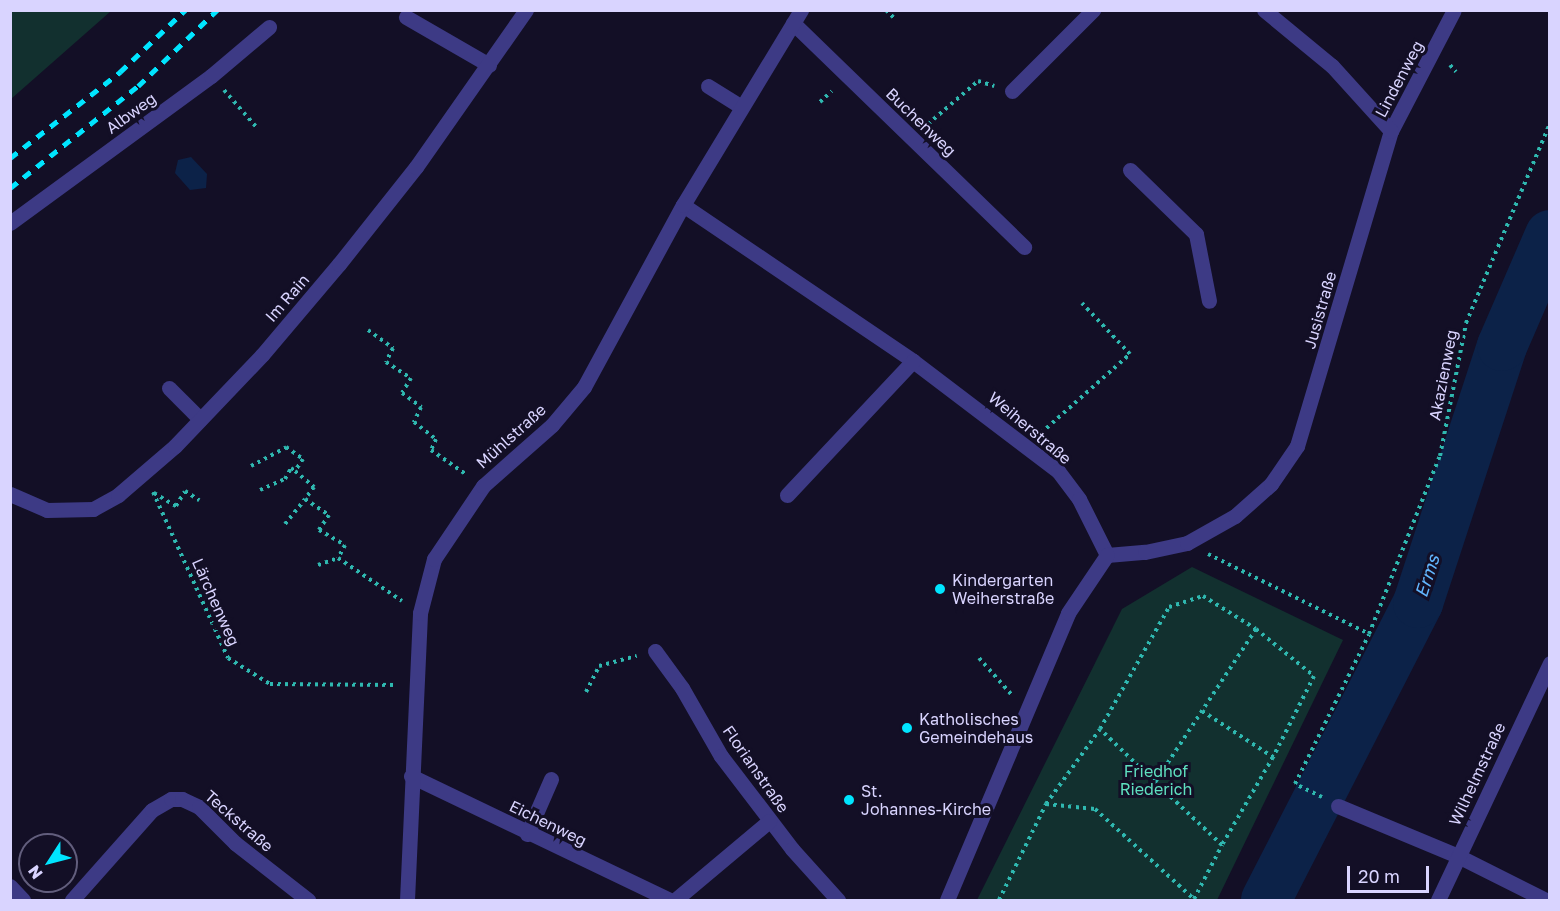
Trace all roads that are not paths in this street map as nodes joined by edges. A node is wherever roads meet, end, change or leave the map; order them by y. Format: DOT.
graph roads {
  1 [pos="526,10"];
  2 [pos="1093,10"];
  3 [pos="1264,10"];
  4 [pos="1454,10"];
  5 [pos="797,16"];
  6 [pos="406,17"];
  7 [pos="269,27"];
  8 [pos="489,65"];
  9 [pos="708,86"];
  10 [pos="1012,91"];
  11 [pos="740,106"];
  12 [pos="1391,131"];
  13 [pos="1130,170"];
  14 [pos="683,205"];
  15 [pos="10,223"];
  16 [pos="1024,247"];
  17 [pos="1209,301"];
  18 [pos="913,360"];
  19 [pos="169,388"];
  20 [pos="200,419"];
  21 [pos="10,494"];
  22 [pos="787,495"];
  23 [pos="1107,555"];
  24 [pos="655,651"];
  25 [pos="1550,663"];
  26 [pos="411,776"];
  27 [pos="551,779"];
  28 [pos="1338,806"];
  29 [pos="769,821"];
  30 [pos="527,834"];
  31 [pos="1458,856"];
  32 [pos="10,886"];
  33 [pos="23,900"];
  34 [pos="72,900"];
  35 [pos="308,900"];
  36 [pos="407,900"];
  37 [pos="670,900"];
  38 [pos="675,900"];
  39 [pos="838,900"];
  40 [pos="947,900"];
  41 [pos="1438,900"];
  42 [pos="1546,900"];
  1 -- 8 [label="street, Im Rain"];
  2 -- 10 [label="street"];
  3 -- 12 [label="street"];
  4 -- 12 [label="street, Lindenweg"];
  5 -- 11 [label="street, Mühlstraße"];
  5 -- 16 [label="street, Buchenweg"];
  6 -- 8 [label="street"];
  7 -- 15 [label="street, Albweg"];
  8 -- 20 [label="street, Im Rain"];
  9 -- 11 [label="street"];
  11 -- 14 [label="street, Mühlstraße"];
  12 -- 23 [label="street, Jusistraße"];
  13 -- 17 [label="street"];
  14 -- 18 [label="street, Weiherstraße"];
  14 -- 26 [label="street, Mühlstraße"];
  18 -- 22 [label="street"];
  18 -- 23 [label="street, Weiherstraße"];
  19 -- 20 [label="street"];
  20 -- 21 [label="street, Im Rain"];
  23 -- 40 [label="street"];
  24 -- 29 [label="street, Florianstraße"];
  25 -- 31 [label="street, Wilhelmstraße"];
  26 -- 30 [label="street, Eichenweg"];
  26 -- 36 [label="street, Mühlstraße"];
  27 -- 30 [label="street"];
  28 -- 31 [label="street"];
  29 -- 38 [label="street"];
  29 -- 39 [label="street, Florianstraße"];
  30 -- 37 [label="street, Eichenweg"];
  31 -- 41 [label="street, Wilhelmstraße"];
  31 -- 42 [label="street"];
  32 -- 33 [label="street"];
  34 -- 35 [label="street, Teckstraße"];
}
